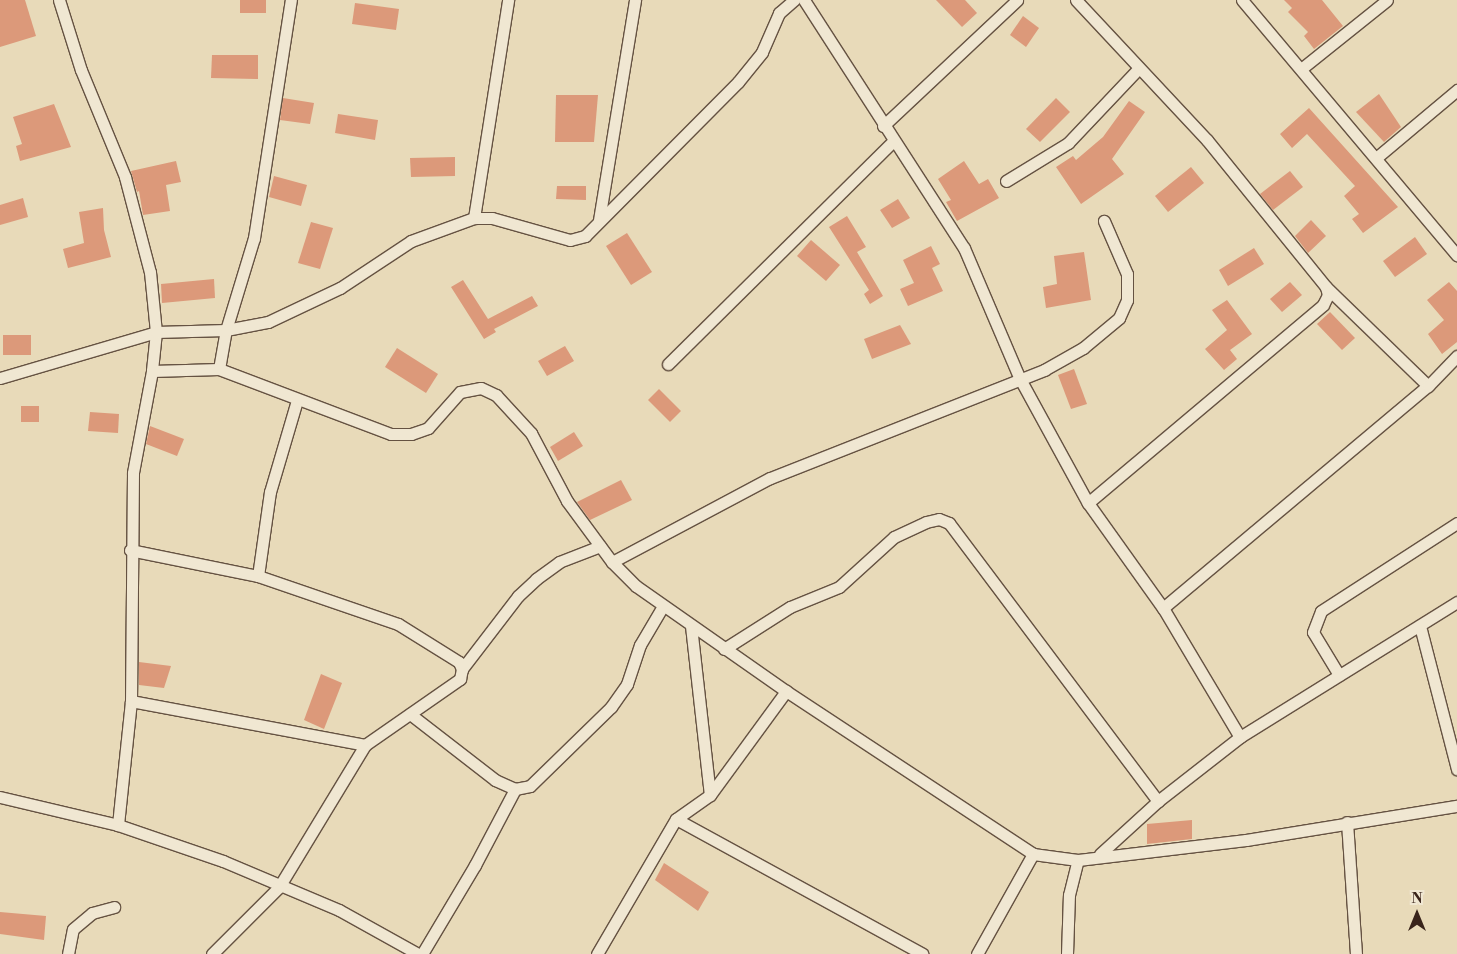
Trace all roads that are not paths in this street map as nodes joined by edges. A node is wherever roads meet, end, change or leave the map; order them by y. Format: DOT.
graph roads {
  1 [pos="60,0"];
  2 [pos="291,0"];
  3 [pos="508,0"];
  4 [pos="635,0"];
  5 [pos="794,0"];
  6 [pos="804,0"];
  7 [pos="1017,0"];
  8 [pos="1076,0"];
  9 [pos="1242,0"];
  10 [pos="1387,0"];
  11 [pos="1139,68"];
  12 [pos="1301,69"];
  13 [pos="1457,90"];
  14 [pos="883,126"];
  15 [pos="892,140"];
  16 [pos="1376,158"];
  17 [pos="1006,181"];
  18 [pos="474,218"];
  19 [pos="599,220"];
  20 [pos="1104,220"];
  21 [pos="1457,255"];
  22 [pos="1326,287"];
  23 [pos="226,330"];
  24 [pos="156,332"];
  25 [pos="1457,356"];
  26 [pos="668,364"];
  27 [pos="219,369"];
  28 [pos="152,371"];
  29 [pos="0,378"];
  30 [pos="1020,379"];
  31 [pos="1428,386"];
  32 [pos="297,400"];
  33 [pos="1088,503"];
  34 [pos="1457,523"];
  35 [pos="600,546"];
  36 [pos="130,550"];
  37 [pos="612,562"];
  38 [pos="258,576"];
  39 [pos="1457,602"];
  40 [pos="663,606"];
  41 [pos="1163,608"];
  42 [pos="691,626"];
  43 [pos="1420,626"];
  44 [pos="724,649"];
  45 [pos="462,669"];
  46 [pos="1339,675"];
  47 [pos="786,691"];
  48 [pos="131,701"];
  49 [pos="410,714"];
  50 [pos="1240,737"];
  51 [pos="364,745"];
  52 [pos="1457,769"];
  53 [pos="515,789"];
  54 [pos="710,795"];
  55 [pos="0,796"];
  56 [pos="1158,801"];
  57 [pos="1457,806"];
  58 [pos="676,819"];
  59 [pos="1347,822"];
  60 [pos="118,826"];
  61 [pos="1034,854"];
  62 [pos="1095,856"];
  63 [pos="1078,860"];
  64 [pos="279,887"];
  65 [pos="114,907"];
  66 [pos="68,954"];
  67 [pos="212,954"];
  68 [pos="418,954"];
  69 [pos="422,954"];
  70 [pos="597,954"];
  71 [pos="923,954"];
  72 [pos="977,954"];
  73 [pos="1066,954"];
  74 [pos="1356,954"];
  1 -- 24 [label="street"];
  2 -- 23 [label="street"];
  3 -- 18 [label="street"];
  4 -- 19 [label="street"];
  5 -- 19 [label="street"];
  6 -- 14 [label="street"];
  7 -- 14 [label="street"];
  8 -- 11 [label="street"];
  9 -- 12 [label="street"];
  10 -- 12 [label="street"];
  11 -- 17 [label="street"];
  11 -- 22 [label="street"];
  12 -- 16 [label="street"];
  13 -- 16 [label="street"];
  14 -- 15 [label="street"];
  15 -- 26 [label="street"];
  15 -- 30 [label="street"];
  16 -- 21 [label="street"];
  18 -- 19 [label="street"];
  18 -- 23 [label="street"];
  20 -- 30 [label="street"];
  22 -- 31 [label="street"];
  22 -- 33 [label="street"];
  23 -- 24 [label="street"];
  23 -- 27 [label="street"];
  24 -- 28 [label="street"];
  24 -- 29 [label="street"];
  25 -- 31 [label="street"];
  27 -- 28 [label="street"];
  27 -- 32 [label="street"];
  28 -- 36 [label="street"];
  30 -- 33 [label="street"];
  30 -- 37 [label="street"];
  31 -- 41 [label="street"];
  32 -- 35 [label="street"];
  32 -- 38 [label="street"];
  33 -- 41 [label="street"];
  34 -- 46 [label="street"];
  35 -- 37 [label="street"];
  35 -- 45 [label="street"];
  36 -- 38 [label="street"];
  36 -- 48 [label="street"];
  37 -- 40 [label="street"];
  38 -- 45 [label="street"];
  39 -- 43 [label="street"];
  40 -- 42 [label="street"];
  40 -- 53 [label="street"];
  41 -- 50 [label="street"];
  42 -- 44 [label="street"];
  42 -- 54 [label="street"];
  43 -- 46 [label="street"];
  43 -- 52 [label="street"];
  44 -- 47 [label="street"];
  44 -- 56 [label="street"];
  45 -- 49 [label="street"];
  46 -- 50 [label="street"];
  47 -- 54 [label="street"];
  47 -- 61 [label="street"];
  48 -- 51 [label="street"];
  48 -- 60 [label="street"];
  49 -- 51 [label="street"];
  49 -- 53 [label="street"];
  50 -- 56 [label="street"];
  51 -- 64 [label="street"];
  53 -- 69 [label="street"];
  54 -- 58 [label="street"];
  55 -- 60 [label="street"];
  56 -- 62 [label="street"];
  57 -- 59 [label="street"];
  58 -- 70 [label="street"];
  58 -- 71 [label="street"];
  59 -- 62 [label="street"];
  59 -- 74 [label="street"];
  60 -- 64 [label="street"];
  61 -- 63 [label="street"];
  61 -- 72 [label="street"];
  62 -- 63 [label="street"];
  63 -- 73 [label="street"];
  64 -- 67 [label="street"];
  64 -- 68 [label="street"];
  65 -- 66 [label="street"];
}
